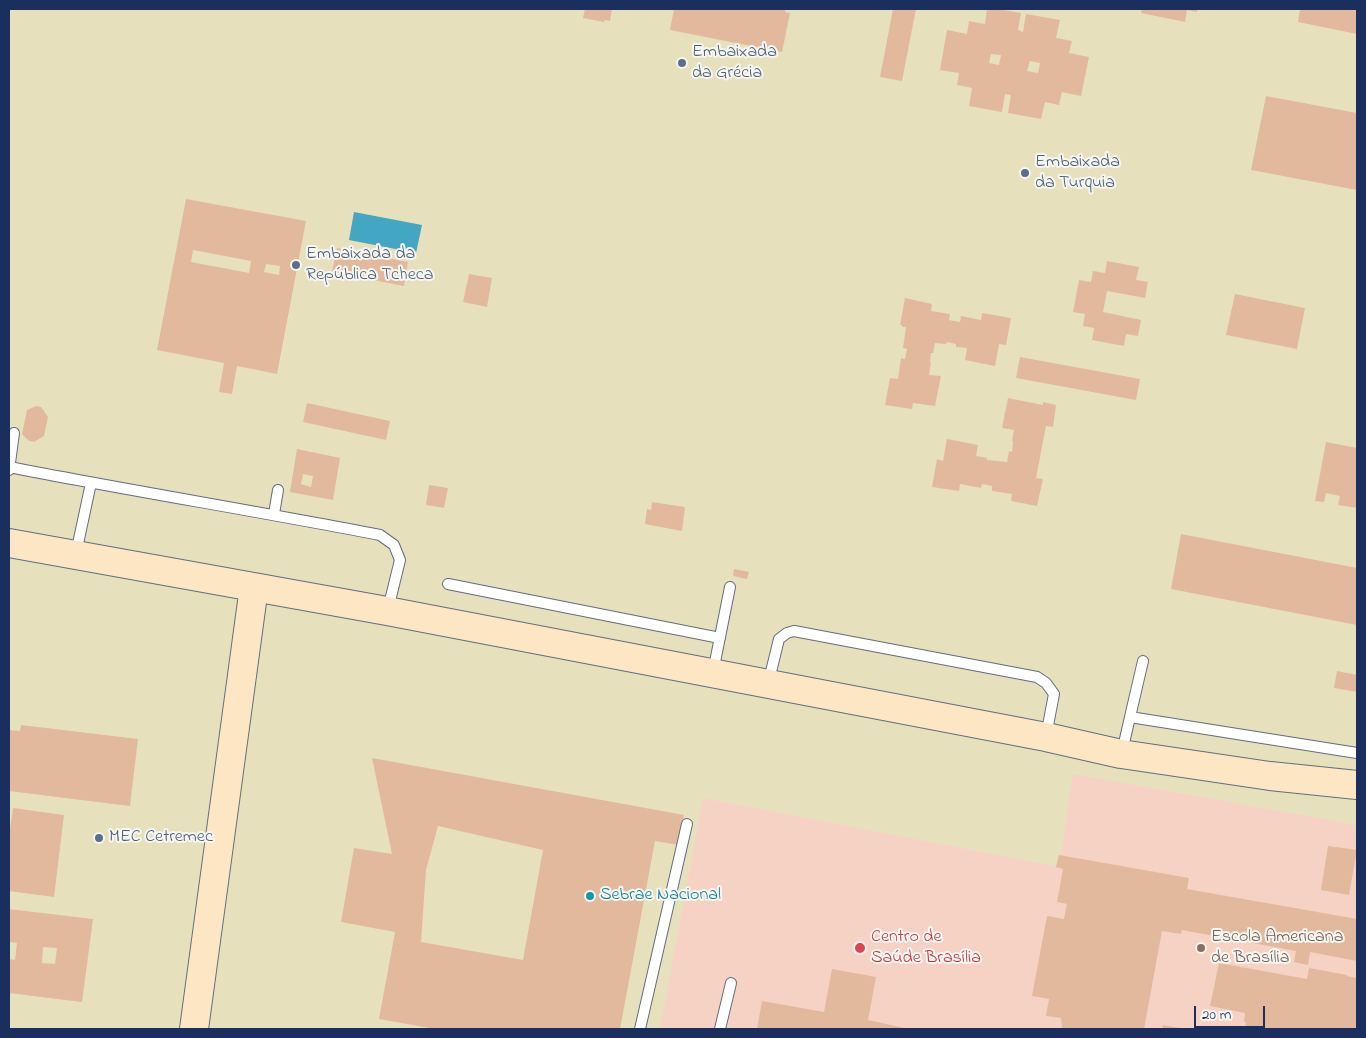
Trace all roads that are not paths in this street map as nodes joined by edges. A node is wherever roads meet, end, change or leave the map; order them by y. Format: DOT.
graph roads {
  1 [pos="14,433"];
  2 [pos="9,468"];
  3 [pos="91,483"];
  4 [pos="278,490"];
  5 [pos="274,514"];
  6 [pos="9,543"];
  7 [pos="75,555"];
  8 [pos="448,584"];
  9 [pos="254,587"];
  10 [pos="730,587"];
  11 [pos="388,611"];
  12 [pos="720,638"];
  13 [pos="1143,661"];
  14 [pos="713,674"];
  15 [pos="768,684"];
  16 [pos="1130,717"];
  17 [pos="1046,738"];
  18 [pos="1357,753"];
  19 [pos="1121,754"];
  20 [pos="1357,785"];
  21 [pos="687,824"];
  22 [pos="732,983"];
  23 [pos="194,1029"];
  24 [pos="640,1029"];
  25 [pos="720,1029"];
  1 -- 2 [label="lane"];
  2 -- 3 [label="lane"];
  3 -- 5 [label="lane"];
  3 -- 7 [label="lane"];
  4 -- 5 [label="lane"];
  5 -- 11 [label="lane"];
  6 -- 7 [label="street"];
  7 -- 9 [label="street"];
  8 -- 12 [label="lane"];
  9 -- 11 [label="street"];
  9 -- 23 [label="street"];
  10 -- 12 [label="lane"];
  11 -- 14 [label="street"];
  12 -- 14 [label="lane"];
  13 -- 16 [label="lane"];
  14 -- 15 [label="street"];
  15 -- 17 [label="street"];
  15 -- 17 [label="lane"];
  16 -- 18 [label="lane"];
  16 -- 19 [label="lane"];
  17 -- 19 [label="street"];
  19 -- 20 [label="street"];
  21 -- 24 [label="lane"];
  22 -- 25 [label="lane"];
}
